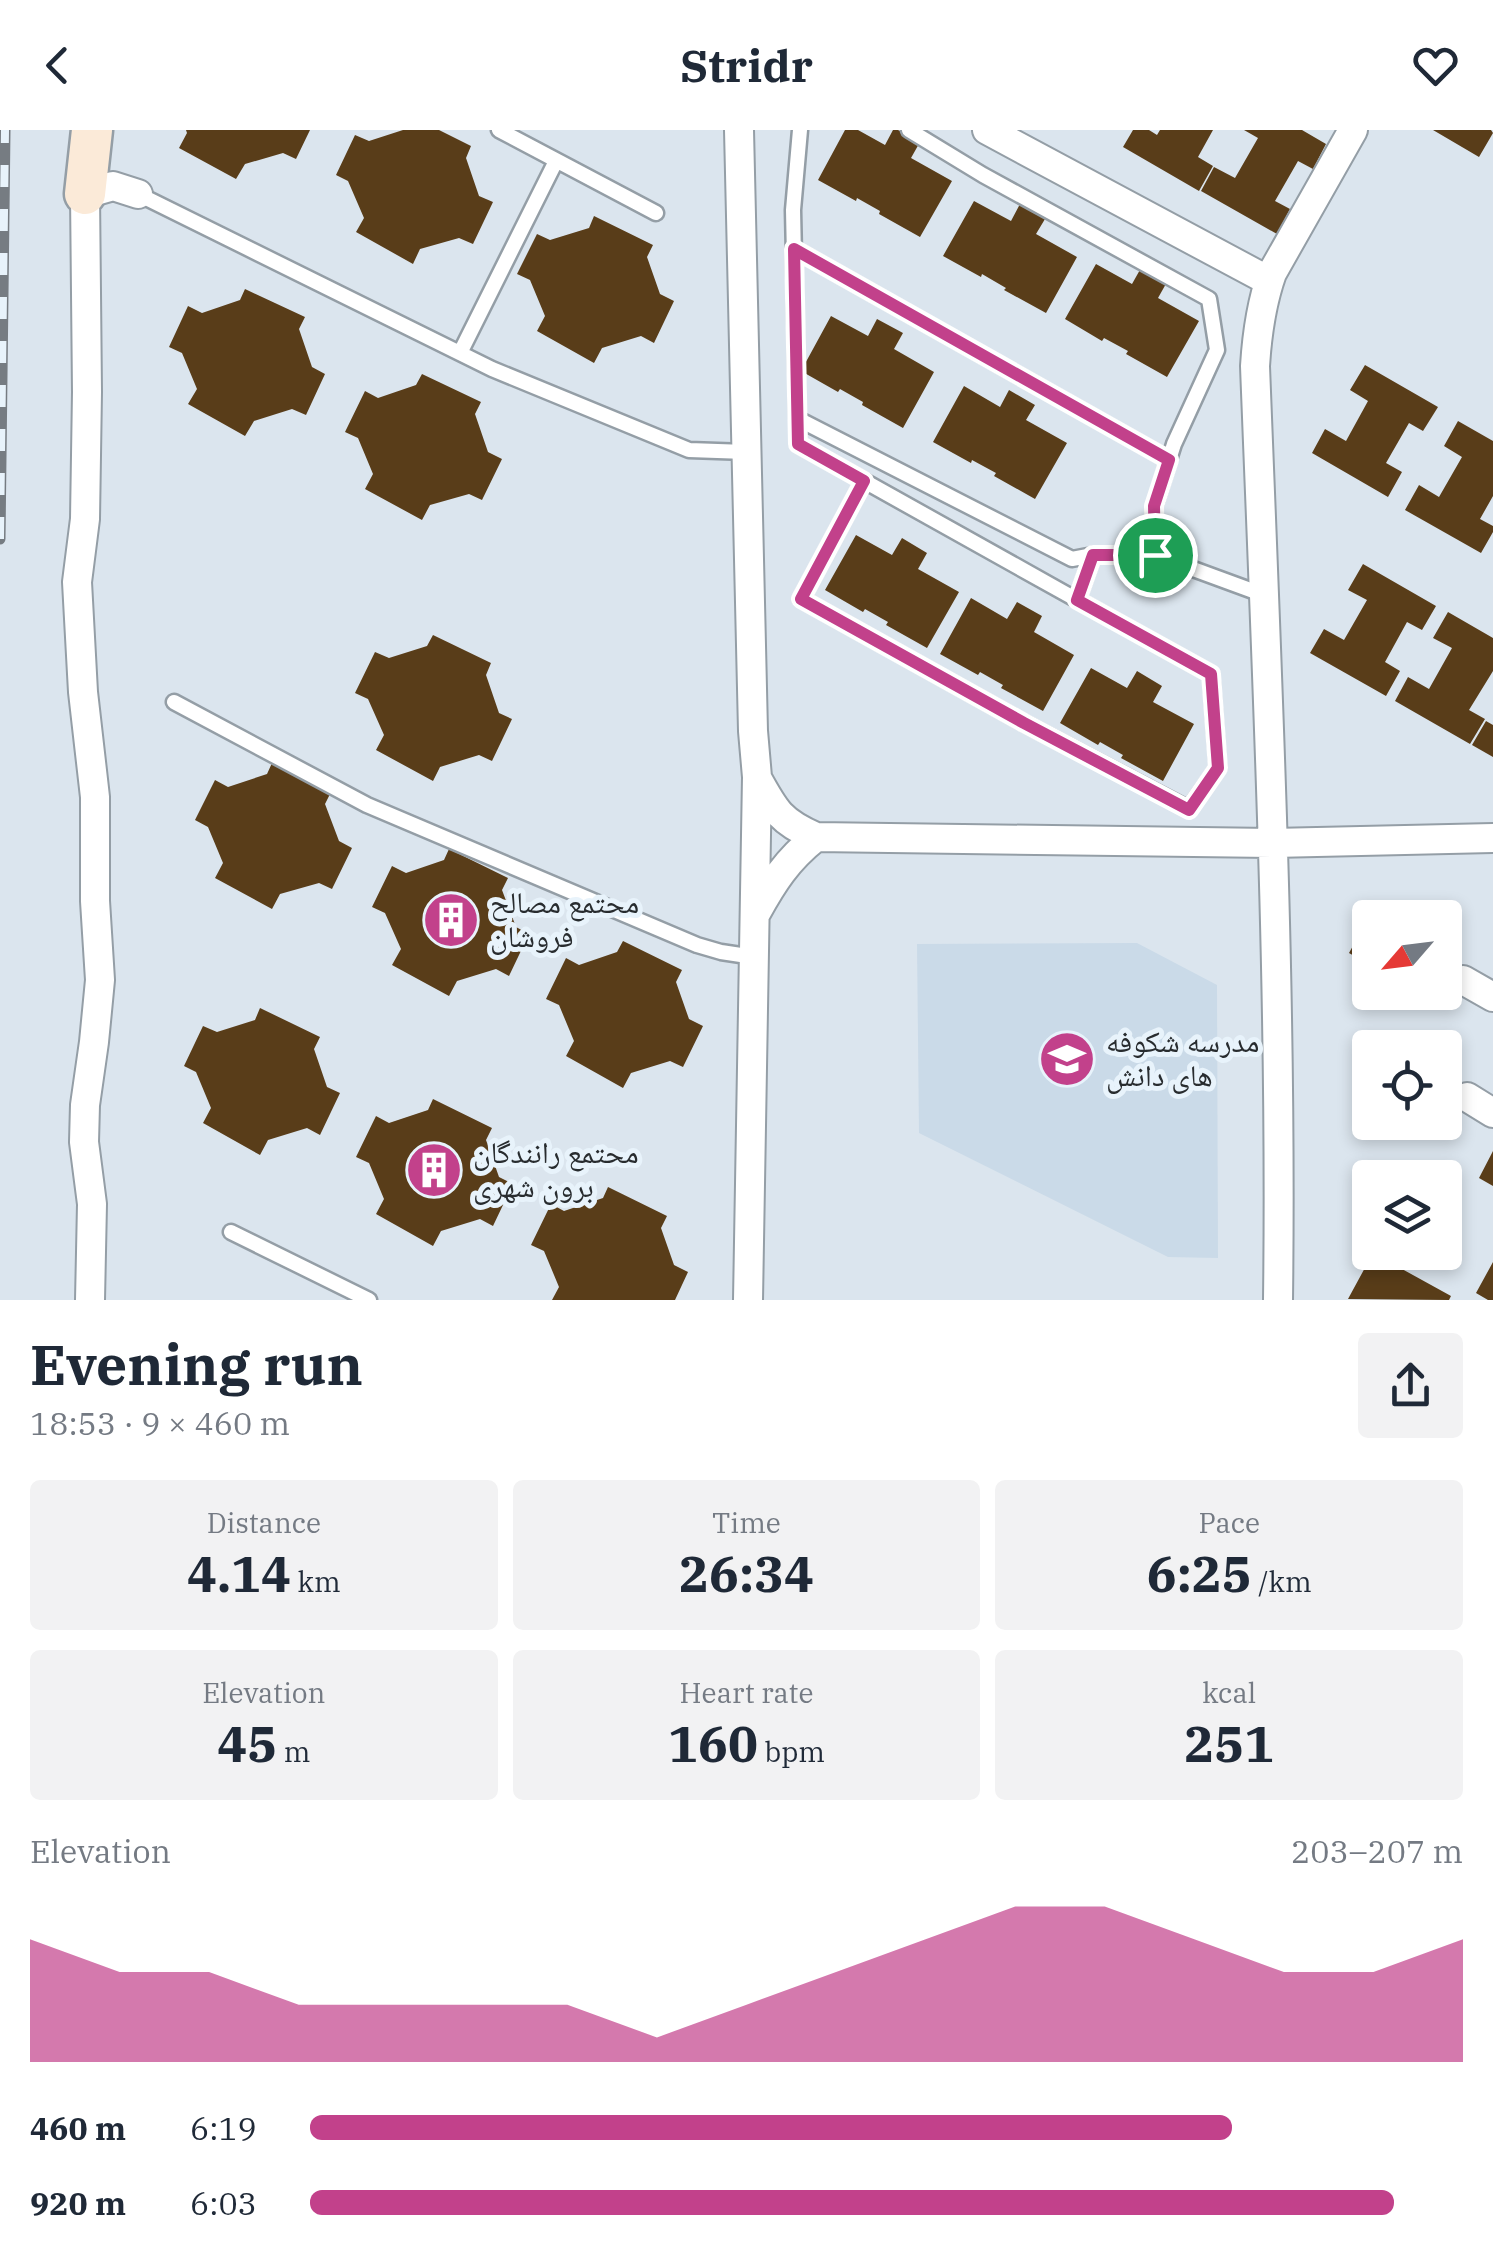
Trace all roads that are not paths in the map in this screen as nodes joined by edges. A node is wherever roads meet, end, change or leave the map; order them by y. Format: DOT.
graph roads {
  1 [pos="92,130"];
  2 [pos="498,130"];
  3 [pos="739,130"];
  4 [pos="800,130"];
  5 [pos="908,130"];
  6 [pos="987,130"];
  7 [pos="1353,130"];
  8 [pos="556,160"];
  9 [pos="84,194"];
  10 [pos="138,194"];
  11 [pos="656,213"];
  12 [pos="794,249"];
  13 [pos="1269,281"];
  14 [pos="460,353"];
  15 [pos="798,418"];
  16 [pos="746,452"];
  17 [pos="1169,460"];
  18 [pos="864,481"];
  19 [pos="1093,555"];
  20 [pos="1155,555"];
  21 [pos="1264,595"];
  22 [pos="1077,600"];
  23 [pos="174,702"];
  24 [pos="757,777"];
  25 [pos="816,837"];
  26 [pos="1493,838"];
  27 [pos="1274,844"];
  28 [pos="755,915"];
  29 [pos="754,957"];
  30 [pos="1464,980"];
  31 [pos="1493,997"];
  32 [pos="1467,1097"];
  33 [pos="1493,1113"];
  34 [pos="231,1232"];
  35 [pos="90,1300"];
  36 [pos="369,1300"];
  37 [pos="748,1300"];
  38 [pos="1278,1300"];
  1 -- 9 [label="street"];
  2 -- 8 [label="lane"];
  3 -- 16 [label="street"];
  4 -- 12 [label="lane"];
  5 -- 17 [label="lane"];
  6 -- 13 [label="street"];
  7 -- 13 [label="street"];
  8 -- 11 [label="lane"];
  8 -- 14 [label="lane"];
  9 -- 10 [label="street"];
  9 -- 35 [label="street"];
  10 -- 14 [label="lane"];
  12 -- 15 [label="lane"];
  12 -- 17 [label="lane"];
  13 -- 21 [label="street"];
  14 -- 16 [label="lane"];
  15 -- 18 [label="lane"];
  15 -- 19 [label="lane"];
  16 -- 24 [label="street"];
  17 -- 20 [label="lane"];
  18 -- 22 [label="lane"];
  18 -- 22 [label="lane"];
  19 -- 20 [label="lane"];
  19 -- 22 [label="lane"];
  20 -- 21 [label="lane"];
  21 -- 27 [label="street"];
  23 -- 29 [label="lane"];
  24 -- 25 [label="street"];
  24 -- 28 [label="street"];
  25 -- 27 [label="street"];
  25 -- 28 [label="street"];
  26 -- 27 [label="street"];
  27 -- 38 [label="street"];
  28 -- 29 [label="street"];
  29 -- 37 [label="street"];
  30 -- 31 [label="street"];
  32 -- 33 [label="street"];
  34 -- 36 [label="lane"];
}
